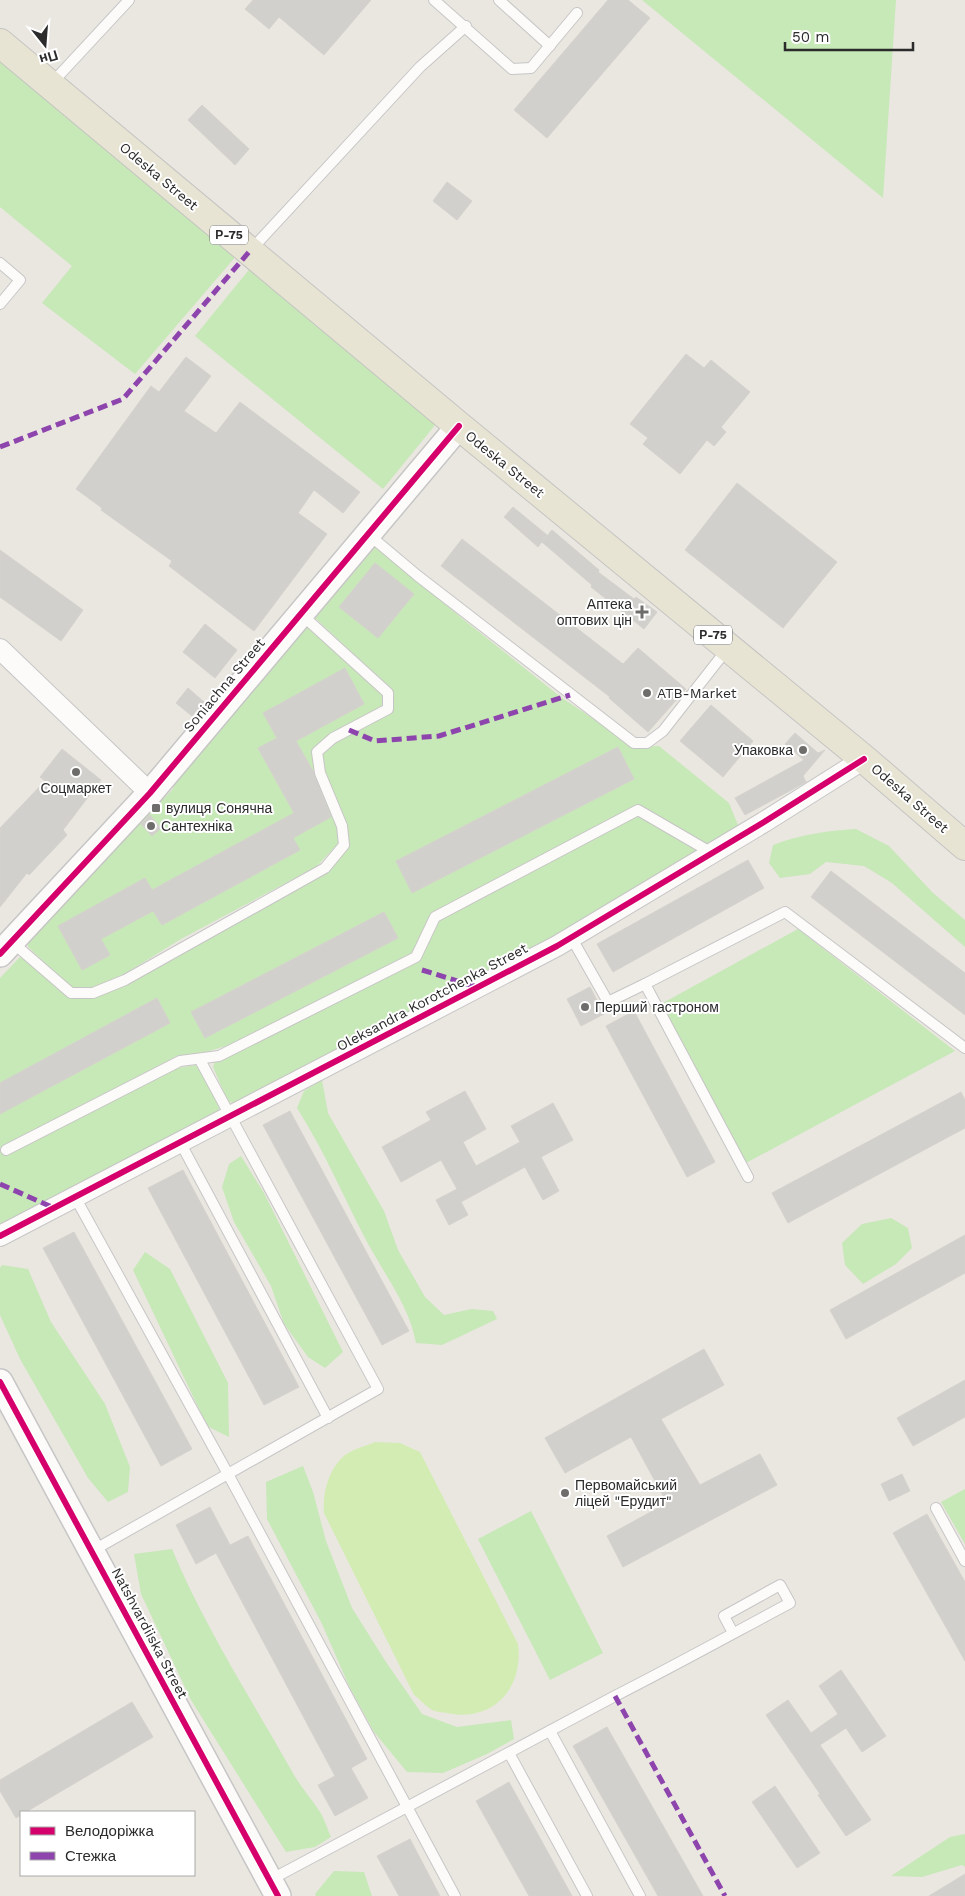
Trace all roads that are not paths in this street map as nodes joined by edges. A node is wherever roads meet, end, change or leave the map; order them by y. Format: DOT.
graph roads {
  1 [pos="129,0"];
  2 [pos="434,0"];
  3 [pos="499,0"];
  4 [pos="577,13"];
  5 [pos="466,26"];
  6 [pos="0,43"];
  7 [pos="550,46"];
  8 [pos="50,84"];
  9 [pos="249,252"];
  10 [pos="0,263"];
  11 [pos="0,304"];
  12 [pos="460,426"];
  13 [pos="368,534"];
  14 [pos="301,613"];
  15 [pos="728,648"];
  16 [pos="0,649"];
  17 [pos="864,759"];
  18 [pos="150,793"];
  19 [pos="965,846"];
  20 [pos="712,853"];
  21 [pos="571,937"];
  22 [pos="5,947"];
  23 [pos="645,984"];
  24 [pos="965,1048"];
  25 [pos="200,1060"];
  26 [pos="232,1115"];
  27 [pos="180,1142"];
  28 [pos="6,1150"];
  29 [pos="748,1177"];
  30 [pos="76,1197"];
  31 [pos="0,1236"];
  32 [pos="0,1382"];
  33 [pos="328,1418"];
  34 [pos="228,1474"];
  35 [pos="936,1508"];
  36 [pos="92,1551"];
  37 [pos="965,1561"];
  38 [pos="733,1633"];
  39 [pos="550,1731"];
  40 [pos="509,1753"];
  41 [pos="406,1808"];
  42 [pos="274,1888"];
  43 [pos="455,1896"];
  44 [pos="587,1896"];
  45 [pos="640,1896"];
  1 -- 8 [label="lane"];
  2 -- 5 [label="lane"];
  3 -- 7 [label="lane"];
  4 -- 7 [label="lane"];
  5 -- 7 [label="lane"];
  5 -- 9 [label="lane"];
  6 -- 8 [label="main road, Odeska Street / Р-75"];
  8 -- 9 [label="main road, Odeska Street / Р-75"];
  9 -- 12 [label="main road, Odeska Street / Р-75"];
  10 -- 11 [label="lane"];
  12 -- 13 [label="street, Soniachna Street"];
  12 -- 15 [label="main road, Odeska Street / Р-75"];
  13 -- 14 [label="street, Soniachna Street"];
  13 -- 15 [label="lane"];
  14 -- 18 [label="street, Soniachna Street"];
  14 -- 22 [label="lane"];
  15 -- 17 [label="main road, Odeska Street / Р-75"];
  16 -- 18 [label="street"];
  17 -- 19 [label="main road, Odeska Street / Р-75"];
  17 -- 20 [label="street, Oleksandra Korotchenka Street"];
  18 -- 22 [label="street, Soniachna Street"];
  20 -- 21 [label="street, Oleksandra Korotchenka Street"];
  20 -- 25 [label="lane"];
  21 -- 23 [label="lane"];
  21 -- 26 [label="street, Oleksandra Korotchenka Street"];
  23 -- 24 [label="lane"];
  23 -- 29 [label="lane"];
  25 -- 26 [label="lane"];
  25 -- 28 [label="lane"];
  26 -- 27 [label="street, Oleksandra Korotchenka Street"];
  26 -- 33 [label="lane"];
  27 -- 30 [label="street, Oleksandra Korotchenka Street"];
  27 -- 33 [label="lane"];
  30 -- 31 [label="street, Oleksandra Korotchenka Street"];
  30 -- 34 [label="lane"];
  32 -- 36 [label="street, Natshvardiiska Street"];
  33 -- 34 [label="lane"];
  34 -- 36 [label="lane"];
  34 -- 41 [label="lane"];
  35 -- 37 [label="lane"];
  36 -- 42 [label="street, Natshvardiiska Street"];
  38 -- 38 [label="lane"];
  38 -- 39 [label="lane"];
  39 -- 40 [label="lane"];
  39 -- 45 [label="lane"];
  40 -- 41 [label="lane"];
  40 -- 44 [label="lane"];
  41 -- 42 [label="lane"];
  41 -- 43 [label="lane"];
}
